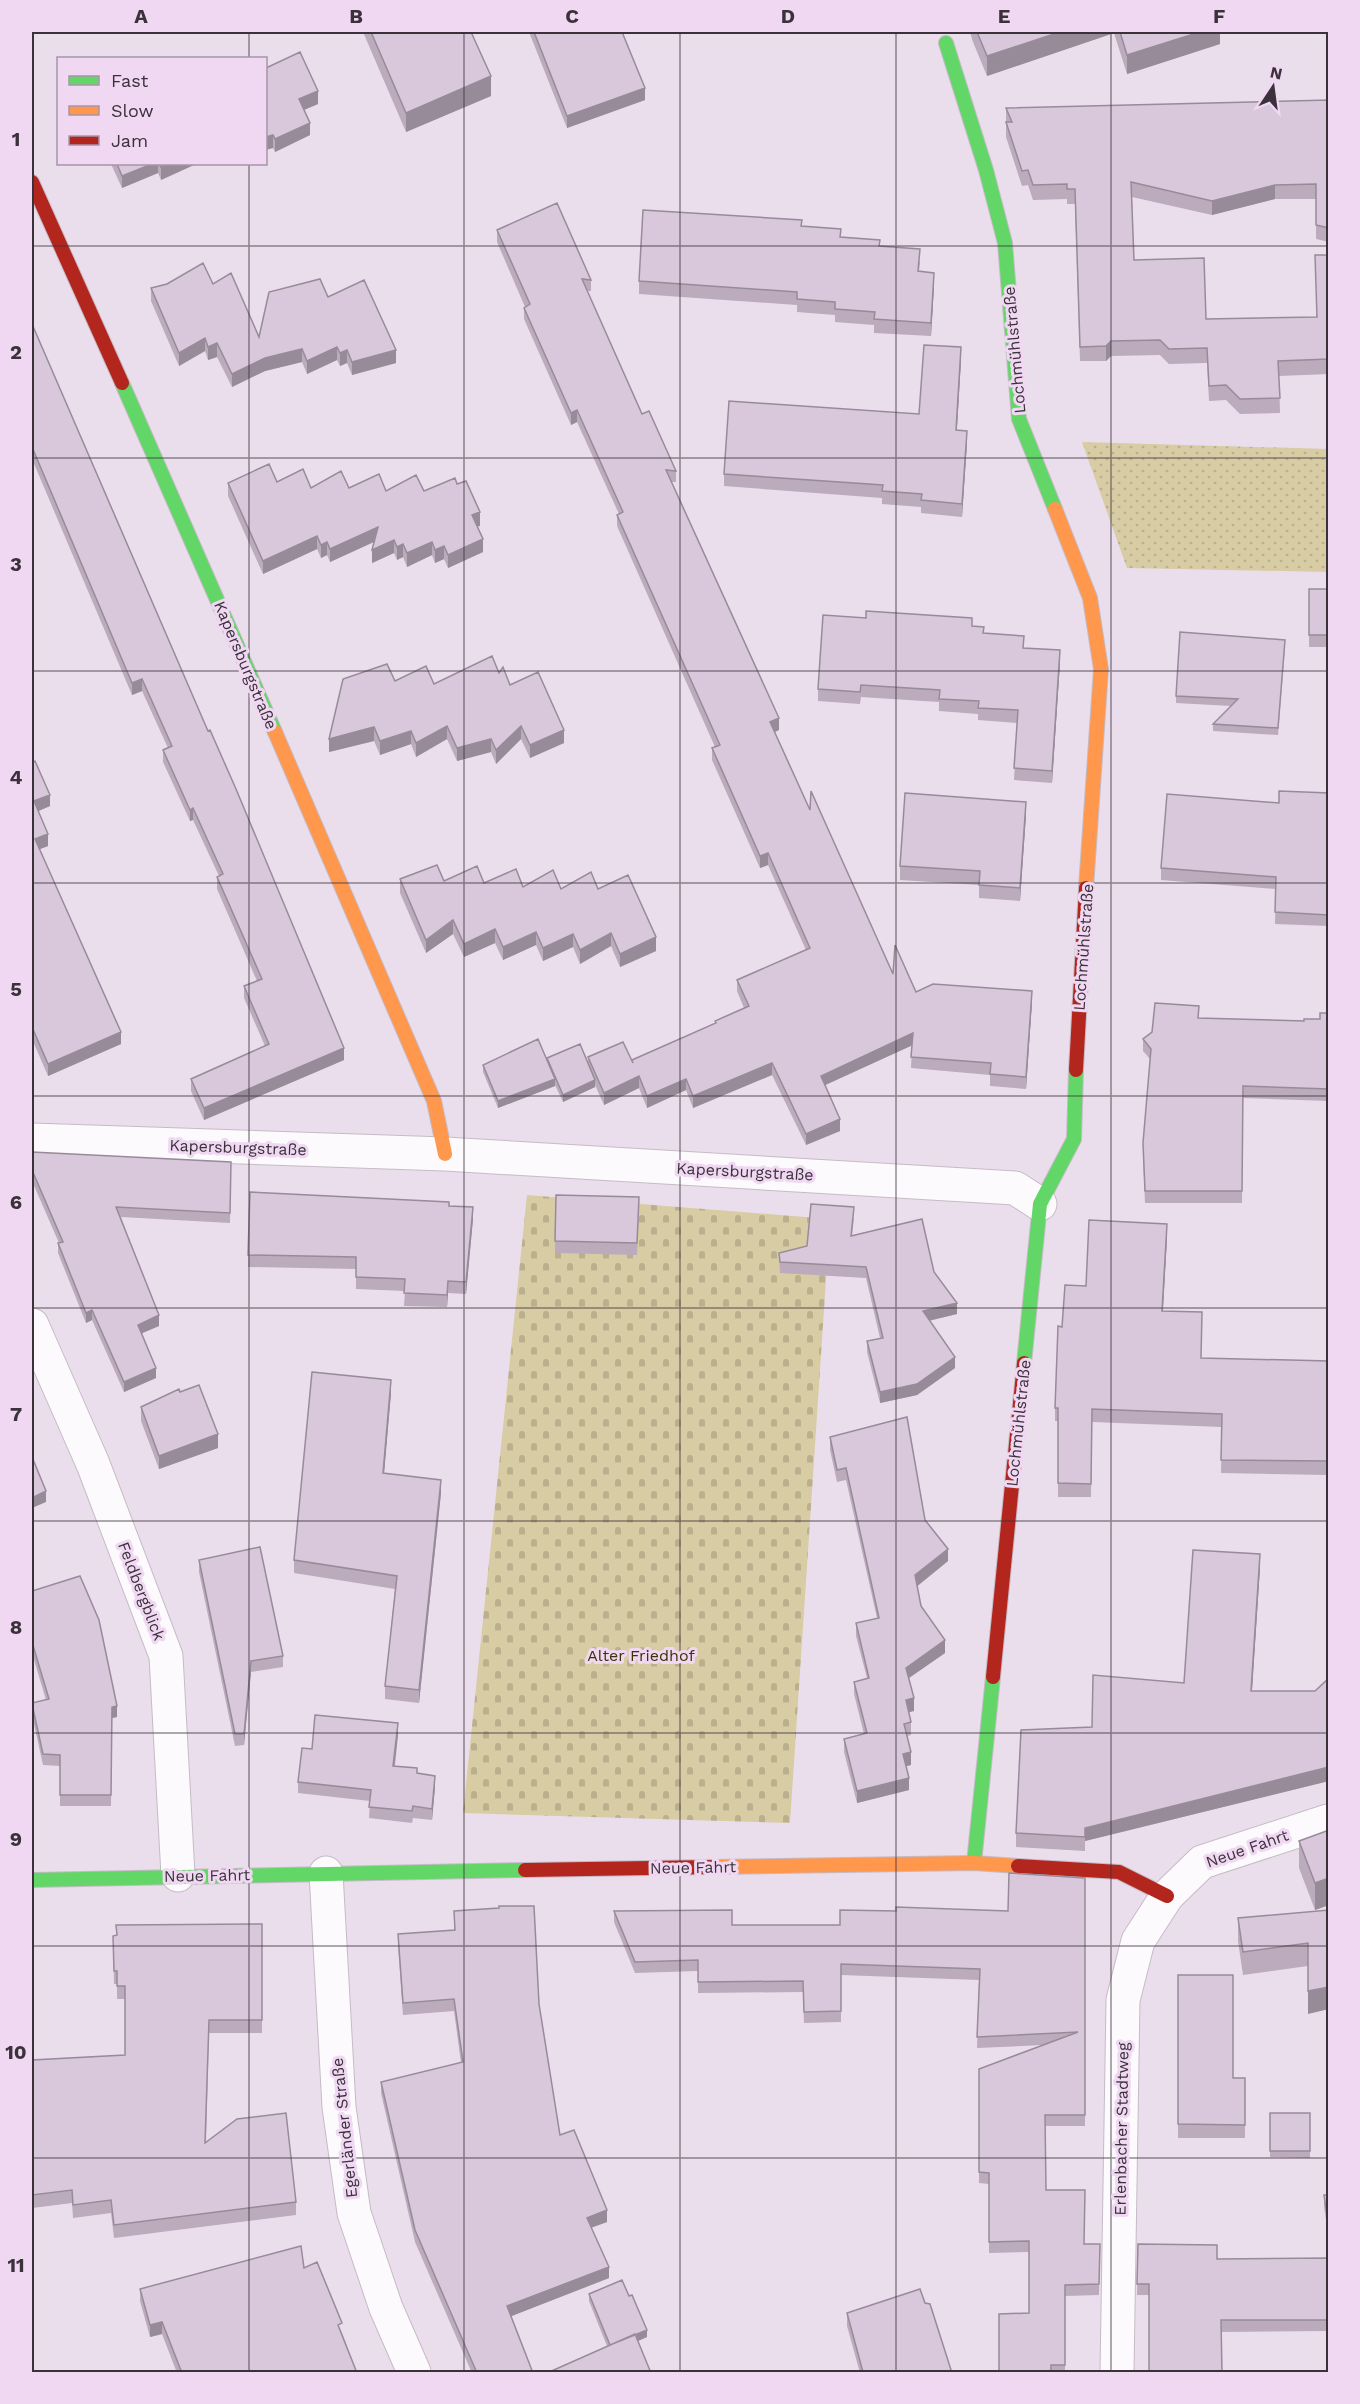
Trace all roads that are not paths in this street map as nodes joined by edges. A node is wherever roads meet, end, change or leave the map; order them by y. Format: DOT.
graph roads {
  1 [pos="946,43"];
  2 [pos="32,182"];
  3 [pos="32,1140"];
  4 [pos="445,1154"];
  5 [pos="1040,1204"];
  6 [pos="32,1325"];
  7 [pos="1329,1821"];
  8 [pos="974,1863"];
  9 [pos="326,1874"];
  10 [pos="178,1875"];
  11 [pos="32,1880"];
  12 [pos="1167,1896"];
  13 [pos="414,2373"];
  14 [pos="1117,2373"];
  1 -- 5 [label="street, Lochmühlstraße"];
  2 -- 4 [label="street, Kapersburgstraße"];
  3 -- 4 [label="street, Kapersburgstraße"];
  4 -- 5 [label="street, Kapersburgstraße"];
  5 -- 8 [label="street, Lochmühlstraße"];
  6 -- 10 [label="street, Feldbergblick"];
  7 -- 12 [label="street, Neue Fahrt"];
  8 -- 9 [label="street, Neue Fahrt"];
  8 -- 12 [label="street, Neue Fahrt"];
  9 -- 10 [label="street, Neue Fahrt"];
  9 -- 13 [label="street, Egerländer Straße"];
  10 -- 11 [label="street, Neue Fahrt"];
  12 -- 14 [label="street, Erlenbacher Stadtweg"];
}
